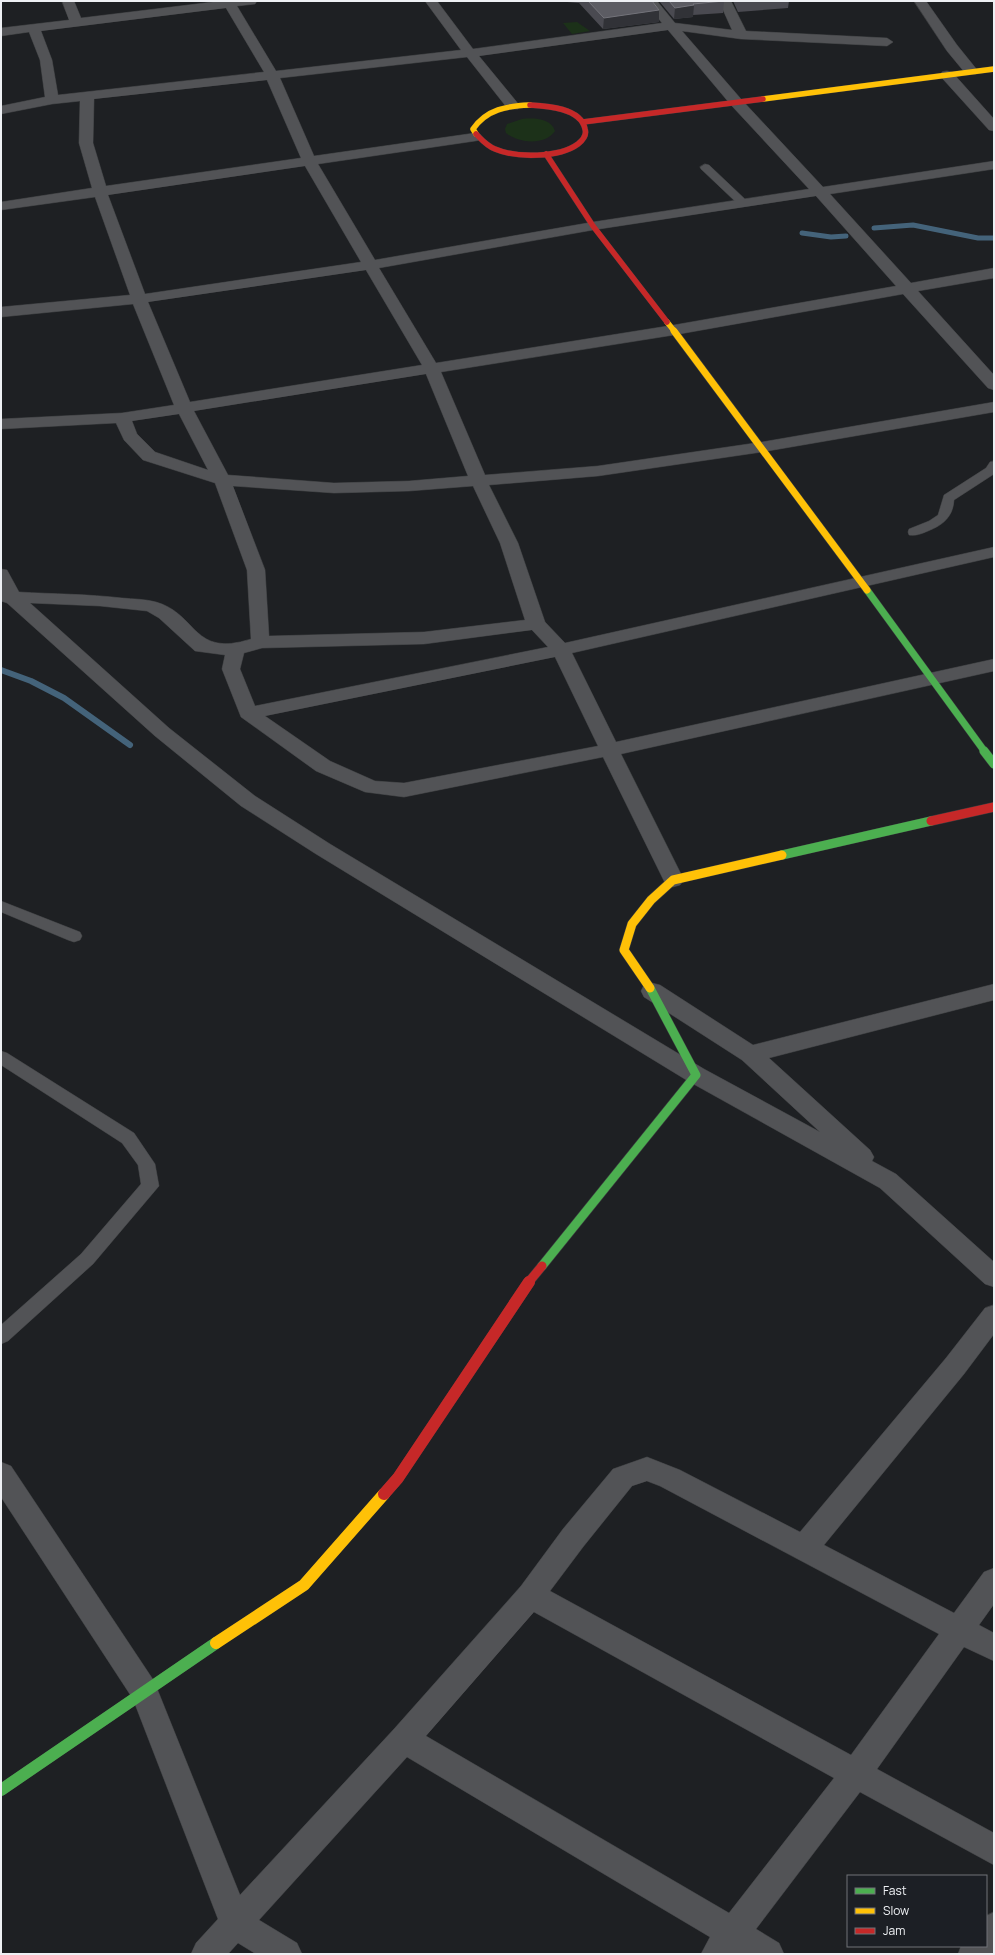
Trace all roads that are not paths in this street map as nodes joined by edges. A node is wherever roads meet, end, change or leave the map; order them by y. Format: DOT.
graph roads {
  1 [pos="68,1"];
  2 [pos="251,1"];
  3 [pos="431,1"];
  4 [pos="650,1"];
  5 [pos="725,1"];
  6 [pos="920,1"];
  7 [pos="229,2"];
  8 [pos="76,22"];
  9 [pos="672,26"];
  10 [pos="34,28"];
  11 [pos="1,32"];
  12 [pos="741,35"];
  13 [pos="887,42"];
  14 [pos="470,53"];
  15 [pos="994,68"];
  16 [pos="971,72"];
  17 [pos="272,75"];
  18 [pos="947,75"];
  19 [pos="87,96"];
  20 [pos="52,100"];
  21 [pos="736,102"];
  22 [pos="513,106"];
  23 [pos="1,110"];
  24 [pos="584,122"];
  25 [pos="994,126"];
  26 [pos="475,137"];
  27 [pos="546,154"];
  28 [pos="309,162"];
  29 [pos="994,165"];
  30 [pos="705,167"];
  31 [pos="100,191"];
  32 [pos="819,191"];
  33 [pos="743,203"];
  34 [pos="1,206"];
  35 [pos="593,226"];
  36 [pos="370,265"];
  37 [pos="994,273"];
  38 [pos="906,289"];
  39 [pos="139,299"];
  40 [pos="1,312"];
  41 [pos="674,330"];
  42 [pos="432,368"];
  43 [pos="994,385"];
  44 [pos="994,407"];
  45 [pos="184,408"];
  46 [pos="122,418"];
  47 [pos="1,424"];
  48 [pos="762,447"];
  49 [pos="994,465"];
  50 [pos="222,480"];
  51 [pos="479,481"];
  52 [pos="914,532"];
  53 [pos="994,552"];
  54 [pos="1,574"];
  55 [pos="861,583"];
  56 [pos="6,597"];
  57 [pos="536,624"];
  58 [pos="260,642"];
  59 [pos="236,650"];
  60 [pos="561,650"];
  61 [pos="994,665"];
  62 [pos="932,680"];
  63 [pos="248,713"];
  64 [pos="609,750"];
  65 [pos="994,764"];
  66 [pos="994,808"];
  67 [pos="673,880"];
  68 [pos="1,906"];
  69 [pos="74,936"];
  70 [pos="652,991"];
  71 [pos="994,992"];
  72 [pos="750,1054"];
  73 [pos="1,1057"];
  74 [pos="696,1075"];
  75 [pos="888,1181"];
  76 [pos="994,1277"];
  77 [pos="994,1315"];
  78 [pos="1,1336"];
  79 [pos="1,1474"];
  80 [pos="804,1548"];
  81 [pos="994,1581"];
  82 [pos="531,1595"];
  83 [pos="960,1629"];
  84 [pos="994,1648"];
  85 [pos="144,1691"];
  86 [pos="404,1738"];
  87 [pos="856,1773"];
  88 [pos="1,1790"];
  89 [pos="994,1850"];
  90 [pos="235,1923"];
  91 [pos="994,1928"];
  92 [pos="987,1937"];
  93 [pos="725,1943"];
  94 [pos="207,1954"];
  95 [pos="286,1954"];
  96 [pos="768,1954"];
  1 -- 8 [label="street"];
  2 -- 7 [label="street"];
  3 -- 14 [label="street"];
  4 -- 9 [label="street"];
  5 -- 12 [label="street"];
  6 -- 16 [label="street"];
  7 -- 8 [label="street"];
  7 -- 17 [label="street"];
  8 -- 10 [label="street"];
  9 -- 12 [label="street"];
  9 -- 14 [label="street"];
  9 -- 21 [label="street"];
  10 -- 11 [label="street"];
  10 -- 20 [label="street"];
  12 -- 13 [label="street"];
  14 -- 17 [label="street"];
  14 -- 22 [label="street"];
  15 -- 16 [label="street"];
  16 -- 18 [label="street"];
  17 -- 19 [label="street"];
  17 -- 28 [label="street"];
  18 -- 21 [label="street"];
  18 -- 25 [label="street"];
  19 -- 20 [label="street"];
  19 -- 31 [label="street"];
  20 -- 23 [label="street"];
  21 -- 24 [label="street"];
  21 -- 32 [label="street"];
  22 -- 24 [label="street"];
  22 -- 26 [label="street"];
  24 -- 27 [label="street"];
  26 -- 27 [label="street"];
  26 -- 28 [label="street"];
  27 -- 35 [label="street"];
  28 -- 31 [label="street"];
  28 -- 36 [label="street"];
  29 -- 32 [label="street"];
  30 -- 33 [label="lane"];
  31 -- 34 [label="street"];
  31 -- 39 [label="street"];
  32 -- 33 [label="street"];
  32 -- 38 [label="street"];
  33 -- 35 [label="street"];
  35 -- 36 [label="street"];
  35 -- 41 [label="street"];
  36 -- 39 [label="street"];
  36 -- 42 [label="street"];
  37 -- 38 [label="street"];
  38 -- 41 [label="street"];
  38 -- 43 [label="street"];
  39 -- 40 [label="street"];
  39 -- 45 [label="street"];
  41 -- 42 [label="street"];
  41 -- 48 [label="street"];
  42 -- 45 [label="street"];
  42 -- 51 [label="street"];
  44 -- 48 [label="street"];
  45 -- 46 [label="street"];
  45 -- 50 [label="street"];
  46 -- 47 [label="street"];
  46 -- 50 [label="street"];
  48 -- 51 [label="street"];
  48 -- 55 [label="street"];
  49 -- 52 [label="lane"];
  50 -- 51 [label="street"];
  50 -- 58 [label="street"];
  51 -- 57 [label="street"];
  53 -- 55 [label="street"];
  54 -- 56 [label="street"];
  55 -- 60 [label="street"];
  55 -- 62 [label="street"];
  56 -- 59 [label="street"];
  56 -- 74 [label="street"];
  57 -- 58 [label="street"];
  57 -- 60 [label="street"];
  58 -- 59 [label="street"];
  59 -- 63 [label="street"];
  60 -- 63 [label="street"];
  60 -- 64 [label="street"];
  61 -- 62 [label="street"];
  62 -- 64 [label="street"];
  62 -- 65 [label="street"];
  63 -- 64 [label="street"];
  64 -- 67 [label="street"];
  66 -- 67 [label="street"];
  67 -- 70 [label="street"];
  68 -- 69 [label="lane"];
  70 -- 72 [label="street"];
  70 -- 74 [label="street"];
  71 -- 72 [label="street"];
  72 -- 75 [label="street"];
  73 -- 78 [label="lane"];
  74 -- 75 [label="street"];
  74 -- 85 [label="street"];
  75 -- 76 [label="street"];
  77 -- 80 [label="street"];
  79 -- 85 [label="street"];
  80 -- 82 [label="street"];
  80 -- 83 [label="street"];
  81 -- 83 [label="street"];
  82 -- 86 [label="street"];
  82 -- 87 [label="street"];
  83 -- 84 [label="street"];
  83 -- 87 [label="street"];
  85 -- 88 [label="street"];
  85 -- 90 [label="street"];
  86 -- 90 [label="street"];
  86 -- 93 [label="street"];
  87 -- 89 [label="street"];
  87 -- 93 [label="street"];
  90 -- 94 [label="street"];
  90 -- 95 [label="street"];
  91 -- 92 [label="street"];
  93 -- 96 [label="street"];
}
